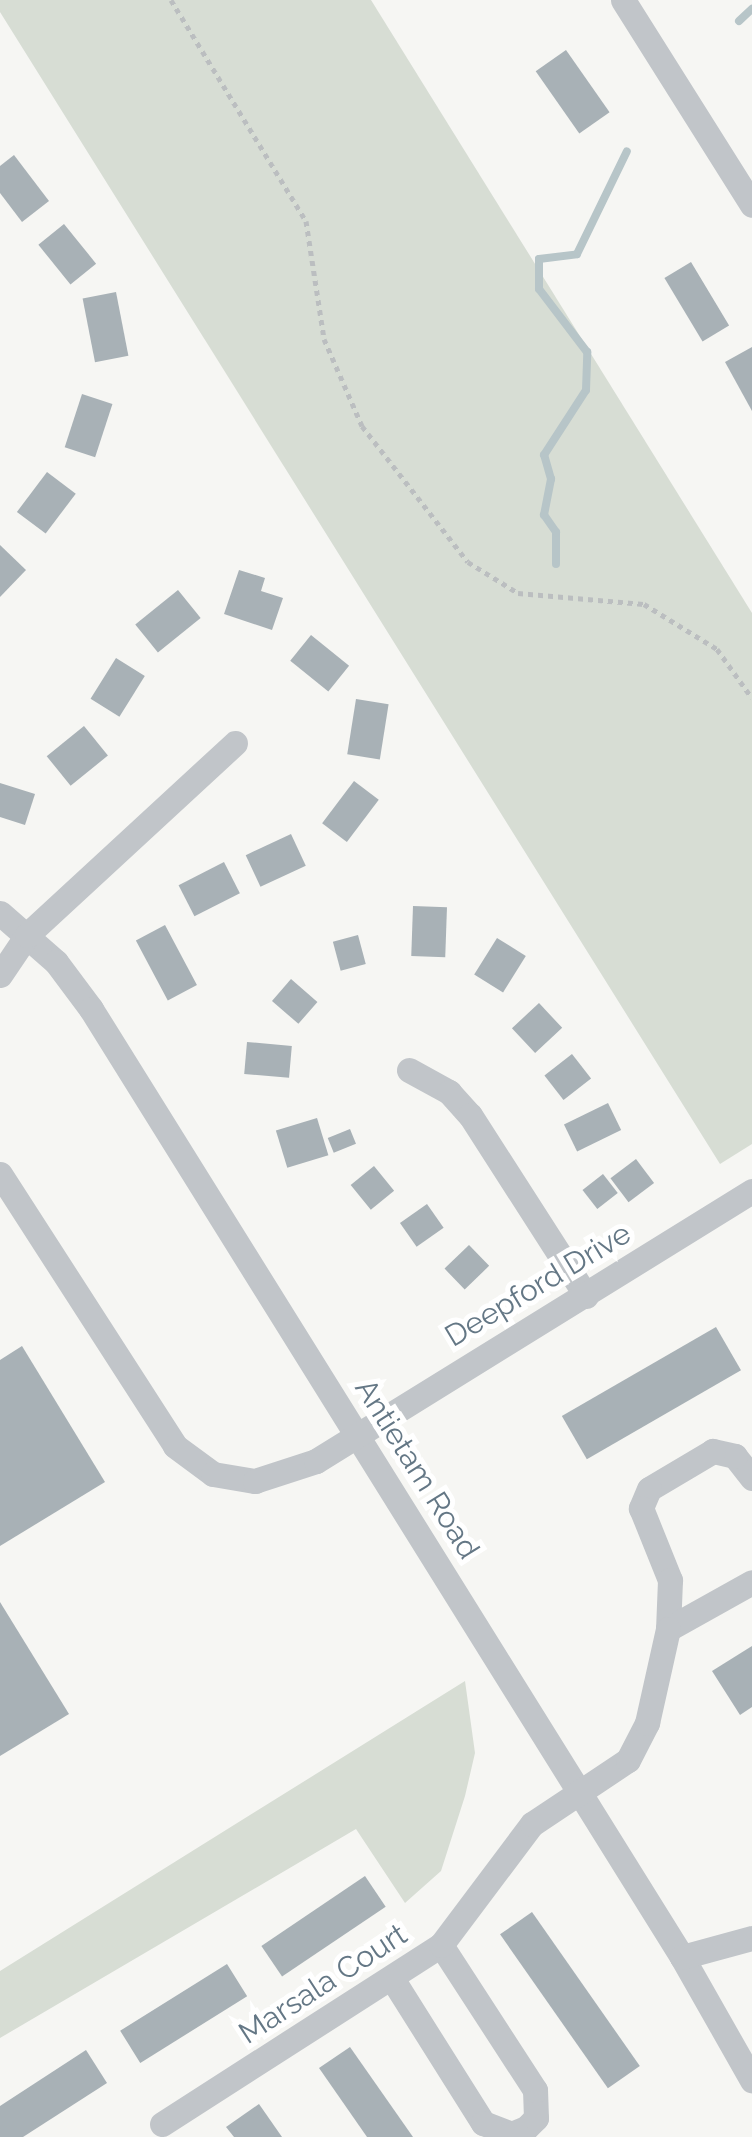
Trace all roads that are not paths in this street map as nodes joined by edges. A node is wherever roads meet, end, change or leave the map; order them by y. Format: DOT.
graph roads {
  1 [pos="623,0"];
  2 [pos="752,205"];
  3 [pos="235,744"];
  4 [pos="0,913"];
  5 [pos="27,935"];
  6 [pos="0,975"];
  7 [pos="410,1070"];
  8 [pos="0,1174"];
  9 [pos="752,1192"];
  10 [pos="586,1296"];
  11 [pos="356,1433"];
  12 [pos="752,1478"];
  13 [pos="752,1582"];
  14 [pos="668,1629"];
  15 [pos="580,1792"];
  16 [pos="752,1938"];
  17 [pos="441,1945"];
  18 [pos="682,1956"];
  19 [pos="393,1980"];
  20 [pos="752,2080"];
  21 [pos="158,2133"];
  1 -- 2 [label="street"];
  3 -- 5 [label="street"];
  4 -- 5 [label="street, Antietam Road"];
  5 -- 6 [label="street"];
  5 -- 11 [label="street, Antietam Road"];
  7 -- 10 [label="street"];
  8 -- 11 [label="street, Deepford Drive"];
  9 -- 10 [label="street, Deepford Drive"];
  10 -- 11 [label="street, Deepford Drive"];
  11 -- 15 [label="street, Antietam Road"];
  12 -- 14 [label="street, Marsala Court"];
  13 -- 14 [label="street"];
  14 -- 15 [label="street, Marsala Court"];
  15 -- 17 [label="street, Marsala Court"];
  15 -- 18 [label="street, Antietam Road"];
  16 -- 18 [label="street"];
  17 -- 19 [label="street, Marsala Court"];
  17 -- 19 [label="street"];
  18 -- 20 [label="street, Antietam Road"];
  19 -- 21 [label="street, Marsala Court"];
}
